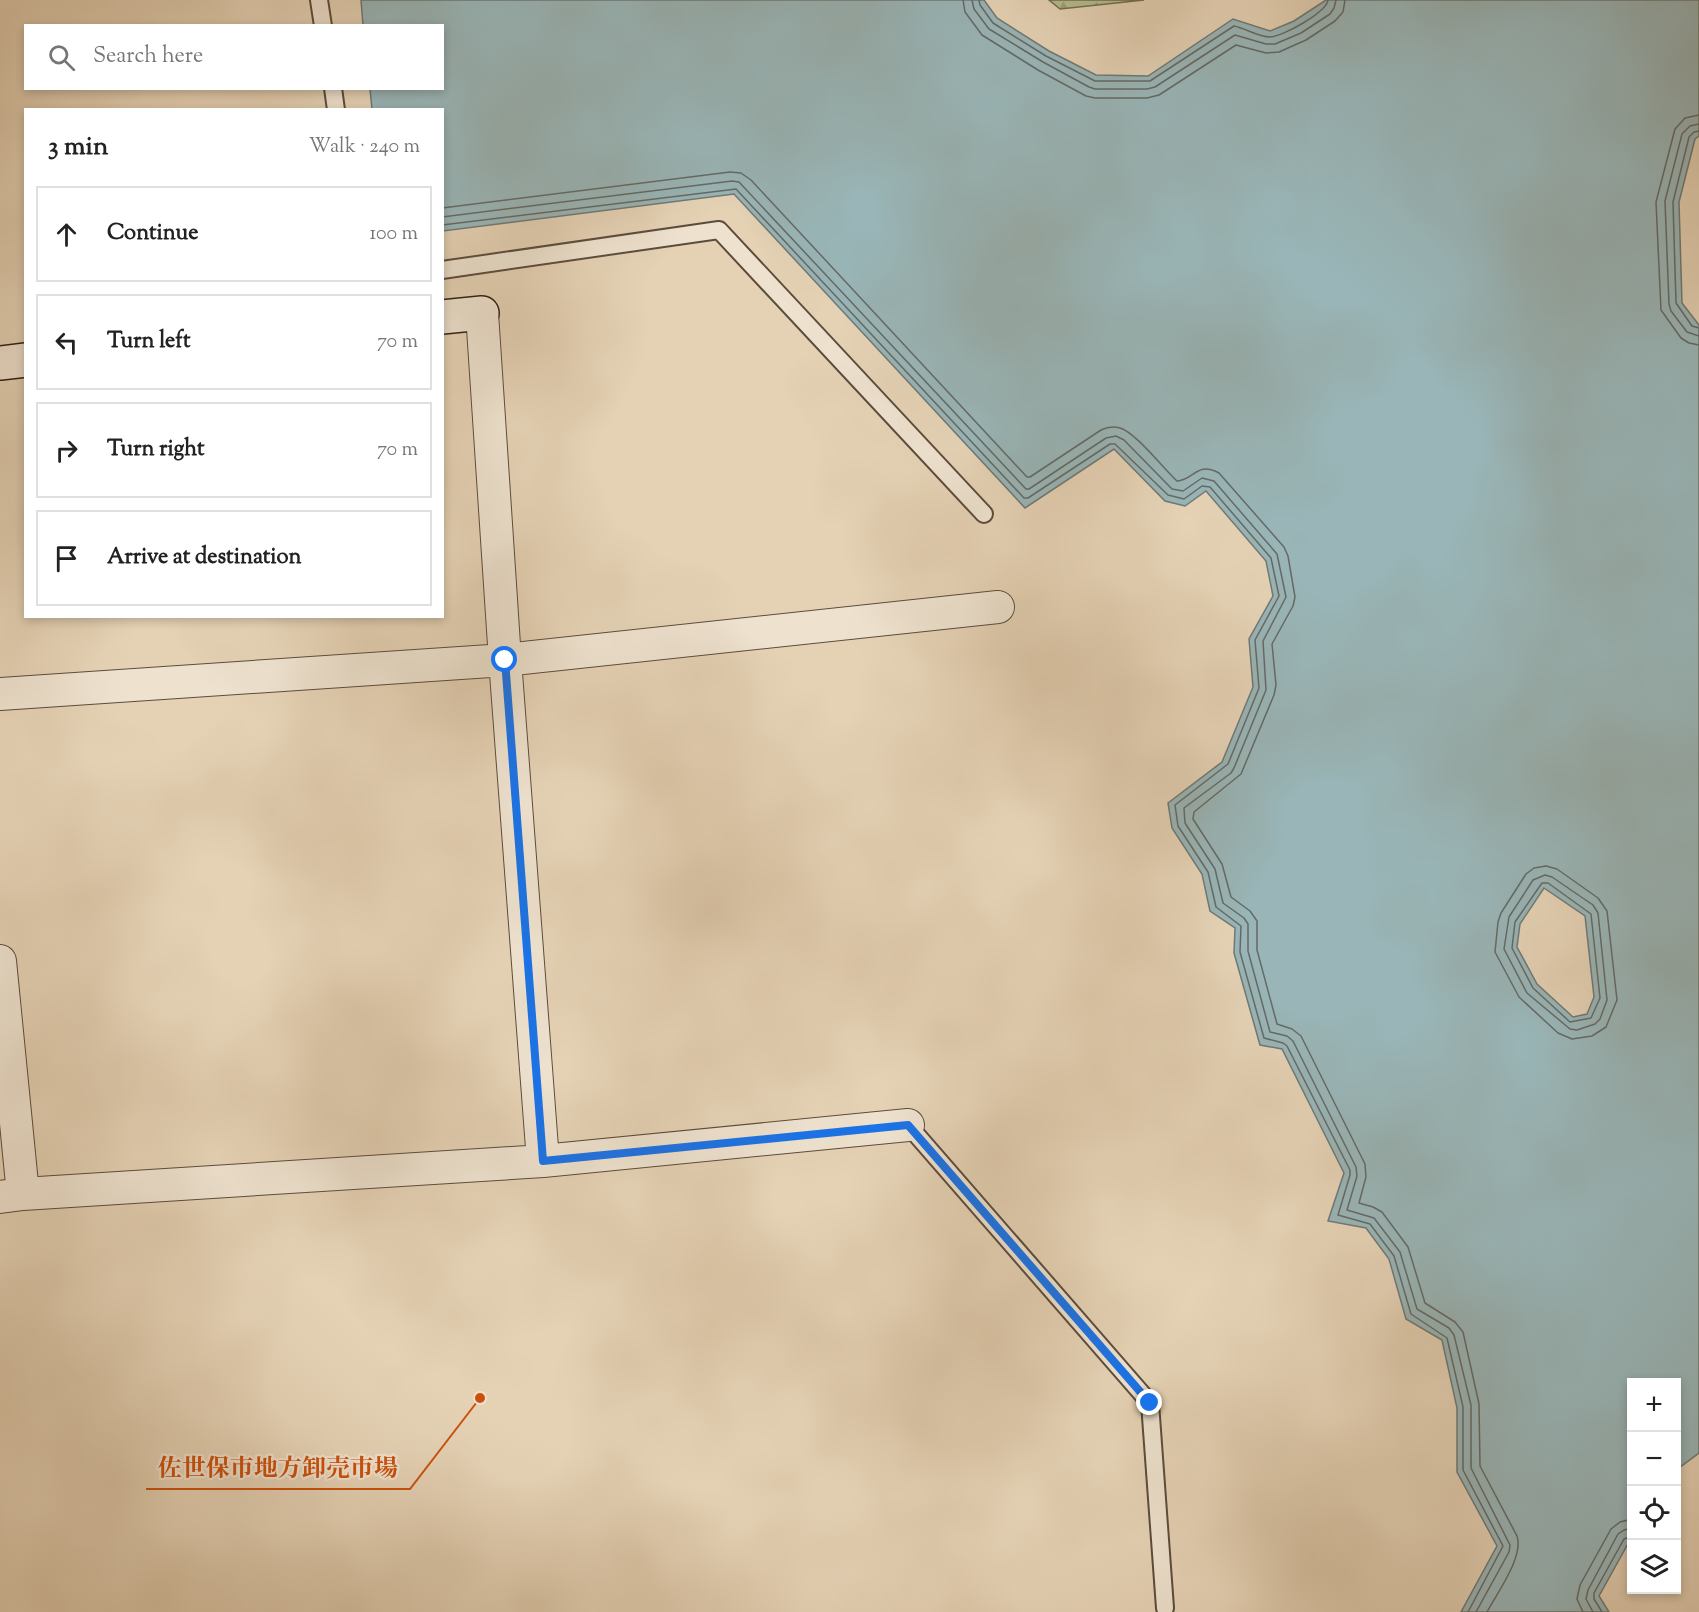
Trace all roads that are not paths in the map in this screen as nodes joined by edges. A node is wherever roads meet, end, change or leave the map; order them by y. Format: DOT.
graph roads {
  1 [pos="319,0"];
  2 [pos="323,24"];
  3 [pos="333,90"];
  4 [pos="336,108"];
  5 [pos="444,270"];
  6 [pos="482,313"];
  7 [pos="444,317"];
  8 [pos="24,360"];
  9 [pos="0,363"];
  10 [pos="984,514"];
  11 [pos="998,608"];
  12 [pos="505,660"];
  13 [pos="0,694"];
  14 [pos="0,961"];
  15 [pos="908,1125"];
  16 [pos="543,1161"];
  17 [pos="11,1196"];
  18 [pos="1165,1608"];
  1 -- 2 [label="lane"];
  3 -- 4 [label="lane"];
  5 -- 10 [label="lane"];
  6 -- 7 [label="street"];
  6 -- 12 [label="street"];
  8 -- 9 [label="street"];
  11 -- 12 [label="street"];
  12 -- 13 [label="street"];
  12 -- 16 [label="street"];
  14 -- 17 [label="street"];
  15 -- 16 [label="street"];
  15 -- 18 [label="lane"];
  16 -- 17 [label="street"];
}
